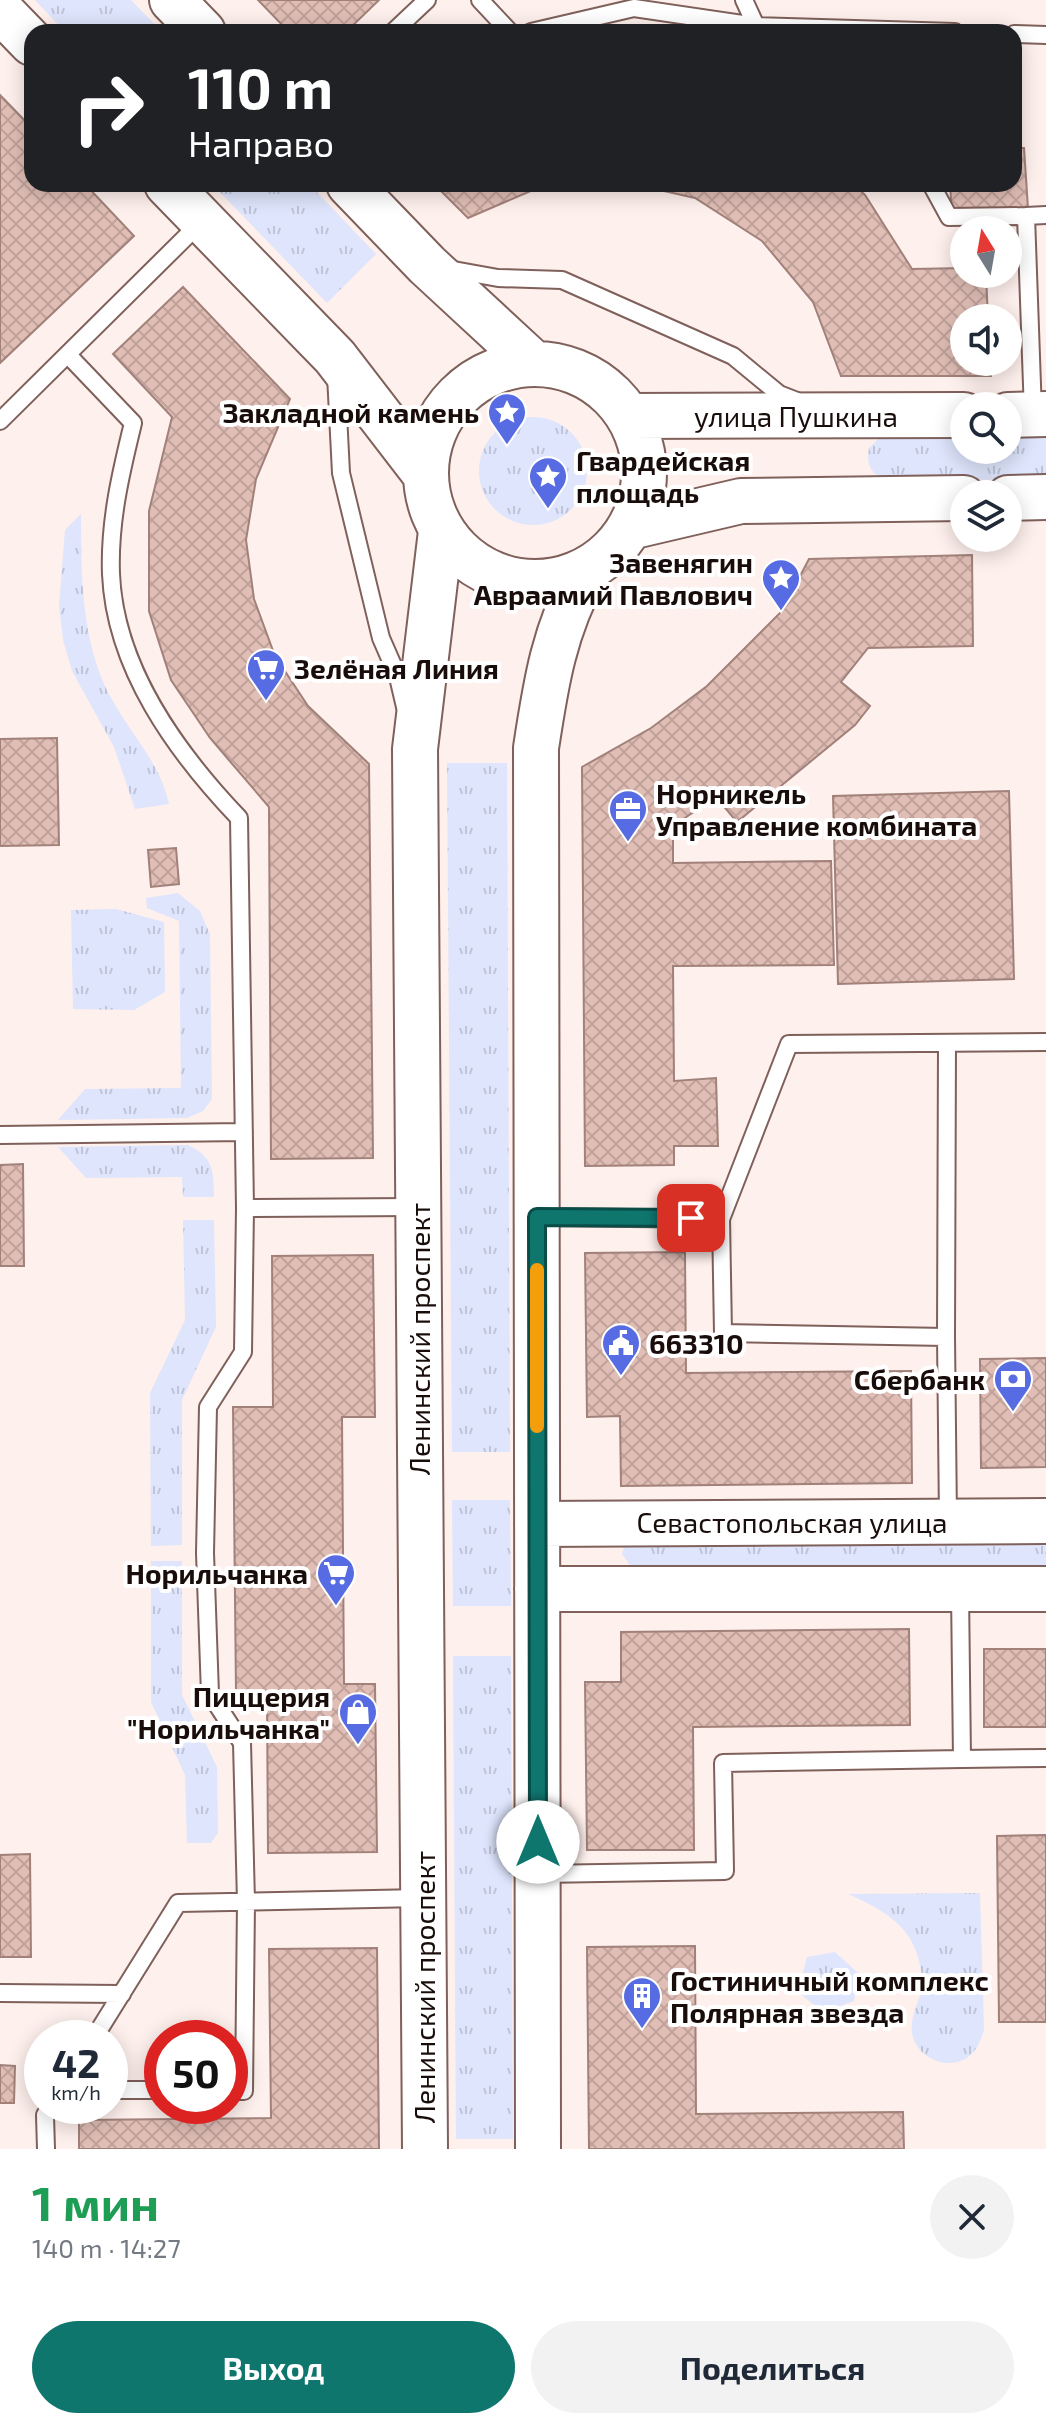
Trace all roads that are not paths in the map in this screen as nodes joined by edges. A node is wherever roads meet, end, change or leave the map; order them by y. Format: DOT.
graph roads {
  1 [pos="172,0"];
  2 [pos="427,0"];
  3 [pos="480,0"];
  4 [pos="744,0"];
  5 [pos="0,10"];
  6 [pos="195,24"];
  7 [pos="402,24"];
  8 [pos="502,24"];
  9 [pos="565,24"];
  10 [pos="732,24"];
  11 [pos="759,24"];
  12 [pos="1022,34"];
  13 [pos="24,35"];
  14 [pos="1046,35"];
  15 [pos="175,192"];
  16 [pos="357,192"];
  17 [pos="935,192"];
  18 [pos="1046,215"];
  19 [pos="1026,216"];
  20 [pos="203,220"];
  21 [pos="427,265"];
  22 [pos="69,356"];
  23 [pos="335,357"];
  24 [pos="533,363"];
  25 [pos="950,415"];
  26 [pos="1029,415"];
  27 [pos="629,416"];
  28 [pos="839,417"];
  29 [pos="0,421"];
  30 [pos="425,474"];
  31 [pos="1046,497"];
  32 [pos="950,498"];
  33 [pos="1022,498"];
  34 [pos="630,527"];
  35 [pos="441,531"];
  36 [pos="587,570"];
  37 [pos="415,749"];
  38 [pos="1046,1042"];
  39 [pos="947,1043"];
  40 [pos="244,1132"];
  41 [pos="0,1135"];
  42 [pos="418,1207"];
  43 [pos="245,1208"];
  44 [pos="537,1217"];
  45 [pos="721,1219"];
  46 [pos="946,1337"];
  47 [pos="1046,1521"];
  48 [pos="948,1522"];
  49 [pos="537,1524"];
  50 [pos="537,1589"];
  51 [pos="960,1589"];
  52 [pos="1046,1589"];
  53 [pos="1046,1758"];
  54 [pos="962,1759"];
  55 [pos="538,1874"];
  56 [pos="423,1898"];
  57 [pos="246,1902"];
  58 [pos="0,1993"];
  59 [pos="122,1994"];
  60 [pos="105,2020"];
  61 [pos="245,2020"];
  62 [pos="45,2124"];
  63 [pos="46,2149"];
  64 [pos="425,2149"];
  65 [pos="538,2149"];
  1 -- 6 [label="main road"];
  2 -- 7 [label="lane"];
  3 -- 8 [label="lane"];
  4 -- 11 [label="lane"];
  5 -- 13 [label="main road"];
  9 -- 10 [label="lane"];
  12 -- 14 [label="lane"];
  15 -- 20 [label="main road"];
  16 -- 21 [label="main road"];
  17 -- 19 [label="lane"];
  18 -- 19 [label="lane"];
  19 -- 26 [label="lane"];
  20 -- 22 [label="lane"];
  20 -- 23 [label="main road"];
  21 -- 24 [label="main road"];
  21 -- 28 [label="lane"];
  22 -- 29 [label="lane"];
  22 -- 40 [label="lane"];
  23 -- 30 [label="main road"];
  23 -- 37 [label="lane"];
  24 -- 27 [label="main road"];
  24 -- 30 [label="main road"];
  25 -- 28 [label="main road, улица Пушкина"];
  27 -- 28 [label="main road, улица Пушкина"];
  27 -- 34 [label="main road"];
  30 -- 35 [label="main road"];
  31 -- 33 [label="main road"];
  32 -- 34 [label="main road"];
  34 -- 36 [label="main road"];
  35 -- 36 [label="main road"];
  35 -- 37 [label="main road, Ленинский проспект"];
  36 -- 44 [label="main road"];
  37 -- 42 [label="main road, Ленинский проспект"];
  38 -- 39 [label="lane"];
  39 -- 45 [label="lane"];
  39 -- 46 [label="lane"];
  40 -- 41 [label="lane"];
  40 -- 43 [label="lane"];
  42 -- 43 [label="lane"];
  42 -- 56 [label="main road, Ленинский проспект"];
  43 -- 57 [label="lane"];
  44 -- 45 [label="lane"];
  44 -- 49 [label="main road"];
  45 -- 46 [label="lane"];
  46 -- 48 [label="lane"];
  47 -- 48 [label="main road, Севастопольская улица"];
  48 -- 49 [label="main road, Севастопольская улица"];
  49 -- 50 [label="main road"];
  50 -- 51 [label="main road"];
  50 -- 55 [label="main road"];
  51 -- 52 [label="main road"];
  51 -- 54 [label="lane"];
  53 -- 54 [label="lane"];
  54 -- 55 [label="lane"];
  55 -- 65 [label="main road"];
  56 -- 57 [label="lane"];
  56 -- 64 [label="main road, Ленинский проспект"];
  57 -- 59 [label="lane"];
  57 -- 61 [label="lane"];
  58 -- 59 [label="lane"];
  59 -- 60 [label="lane"];
  62 -- 63 [label="lane"];
}
